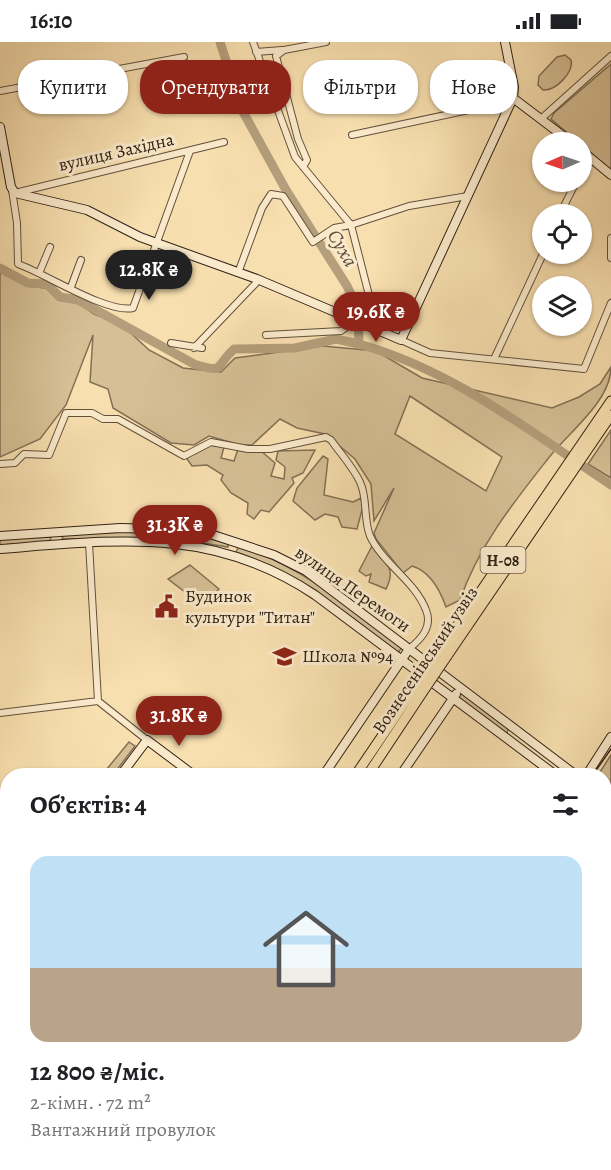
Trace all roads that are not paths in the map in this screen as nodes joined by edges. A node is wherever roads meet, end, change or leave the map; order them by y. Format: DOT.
graph roads {
  1 [pos="253,42"];
  2 [pos="326,42"];
  3 [pos="505,42"];
  4 [pos="284,50"];
  5 [pos="256,52"];
  6 [pos="611,56"];
  7 [pos="184,57"];
  8 [pos="509,60"];
  9 [pos="0,92"];
  10 [pos="517,102"];
  11 [pos="445,114"];
  12 [pos="505,114"];
  13 [pos="542,118"];
  14 [pos="0,127"];
  15 [pos="560,132"];
  16 [pos="352,135"];
  17 [pos="224,142"];
  18 [pos="190,151"];
  19 [pos="592,159"];
  20 [pos="4,161"];
  21 [pos="303,167"];
  22 [pos="611,175"];
  23 [pos="12,187"];
  24 [pos="468,196"];
  25 [pos="351,225"];
  26 [pos="611,238"];
  27 [pos="158,243"];
  28 [pos="50,247"];
  29 [pos="611,258"];
  30 [pos="81,260"];
  31 [pos="538,264"];
  32 [pos="40,272"];
  33 [pos="238,273"];
  34 [pos="256,279"];
  35 [pos="71,288"];
  36 [pos="611,303"];
  37 [pos="362,322"];
  38 [pos="266,335"];
  39 [pos="401,340"];
  40 [pos="171,343"];
  41 [pos="194,348"];
  42 [pos="202,348"];
  43 [pos="495,357"];
  44 [pos="611,401"];
  45 [pos="611,415"];
  46 [pos="581,452"];
  47 [pos="0,464"];
  48 [pos="56,532"];
  49 [pos="0,536"];
  50 [pos="234,541"];
  51 [pos="89,543"];
  52 [pos="57,545"];
  53 [pos="0,549"];
  54 [pos="229,555"];
  55 [pos="410,649"];
  56 [pos="401,660"];
  57 [pos="461,687"];
  58 [pos="418,691"];
  59 [pos="454,698"];
  60 [pos="98,701"];
  61 [pos="0,712"];
  62 [pos="514,729"];
  63 [pos="611,737"];
  64 [pos="147,740"];
  65 [pos="508,740"];
  66 [pos="126,768"];
  67 [pos="184,768"];
  68 [pos="328,768"];
  69 [pos="361,768"];
  70 [pos="373,768"];
  71 [pos="406,768"];
  72 [pos="546,768"];
  73 [pos="566,768"];
  74 [pos="591,768"];
  1 -- 5 [label="street"];
  2 -- 4 [label="street"];
  3 -- 8 [label="main road"];
  4 -- 5 [label="street"];
  4 -- 21 [label="street"];
  5 -- 21 [label="street"];
  6 -- 13 [label="street"];
  7 -- 9 [label="street"];
  10 -- 13 [label="main road"];
  11 -- 16 [label="street"];
  12 -- 24 [label="main road"];
  13 -- 15 [label="main road"];
  14 -- 20 [label="main road"];
  17 -- 18 [label="street, вулиця Західна"];
  18 -- 23 [label="street, вулиця Західна"];
  18 -- 27 [label="street"];
  19 -- 22 [label="main road"];
  20 -- 23 [label="main road"];
  21 -- 25 [label="street"];
  23 -- 27 [label="main road"];
  23 -- 32 [label="street"];
  24 -- 25 [label="street"];
  24 -- 39 [label="main road"];
  25 -- 33 [label="street"];
  25 -- 37 [label="street"];
  26 -- 29 [label="street"];
  27 -- 33 [label="main road"];
  27 -- 35 [label="street"];
  28 -- 32 [label="street"];
  30 -- 35 [label="street"];
  31 -- 43 [label="street"];
  32 -- 35 [label="street"];
  33 -- 34 [label="main road"];
  34 -- 37 [label="main road"];
  34 -- 41 [label="street"];
  36 -- 43 [label="street"];
  37 -- 38 [label="street"];
  37 -- 39 [label="main road"];
  39 -- 43 [label="street"];
  40 -- 41 [label="street"];
  41 -- 42 [label="street"];
  44 -- 46 [label="main road, Вознесенівський узвіз / Н-08"];
  45 -- 46 [label="main road, Вознесенівський узвіз / Н-08"];
  46 -- 58 [label="main road, Вознесенівський узвіз / Н-08, bridge"];
  47 -- 55 [label="street"];
  48 -- 49 [label="main road, вулиця Перемоги"];
  48 -- 50 [label="main road, вулиця Перемоги"];
  48 -- 52 [label="main road"];
  50 -- 54 [label="main road"];
  50 -- 55 [label="main road, вулиця Перемоги"];
  51 -- 52 [label="main road, вулиця Перемоги"];
  51 -- 54 [label="main road, вулиця Перемоги"];
  51 -- 60 [label="street"];
  52 -- 53 [label="main road, вулиця Перемоги"];
  54 -- 56 [label="main road, вулиця Перемоги"];
  55 -- 56 [label="main road"];
  55 -- 57 [label="main road, вулиця Перемоги"];
  56 -- 59 [label="main road, вулиця Перемоги"];
  56 -- 68 [label="main road"];
  57 -- 59 [label="main road"];
  57 -- 62 [label="main road, вулиця Перемоги"];
  58 -- 69 [label="main road, Вознесенівський узвіз / Н-08"];
  58 -- 70 [label="main road, Вознесенівський узвіз / Н-08"];
  59 -- 65 [label="main road, вулиця Перемоги"];
  59 -- 71 [label="main road"];
  60 -- 61 [label="street"];
  60 -- 64 [label="street"];
  62 -- 65 [label="main road"];
  62 -- 73 [label="main road, вулиця Перемоги"];
  63 -- 74 [label="main road"];
  64 -- 66 [label="main road"];
  64 -- 67 [label="main road"];
  65 -- 72 [label="main road, вулиця Перемоги"];
}
